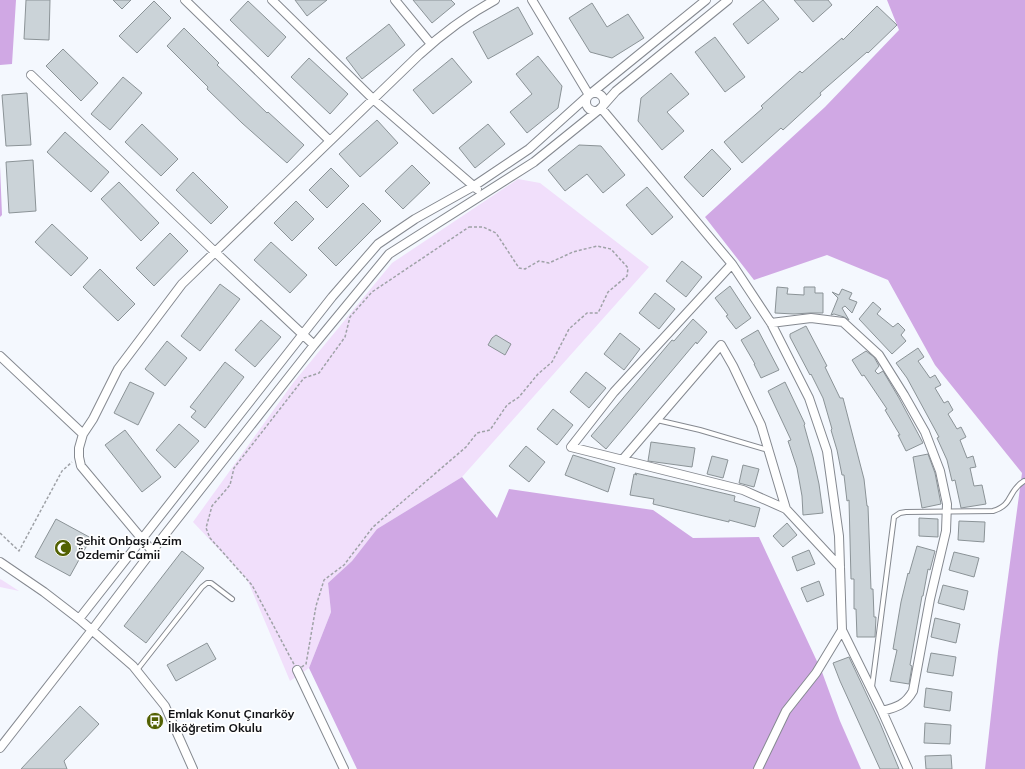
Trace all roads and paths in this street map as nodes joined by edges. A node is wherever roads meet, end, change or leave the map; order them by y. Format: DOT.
graph roads {
  1 [pos="185,0"];
  2 [pos="272,0"];
  3 [pos="395,0"];
  4 [pos="495,0"];
  5 [pos="532,0"];
  6 [pos="706,0"];
  7 [pos="728,0"];
  8 [pos="431,44"];
  9 [pos="31,75"];
  10 [pos="589,95"];
  11 [pos="373,99"];
  12 [pos="601,108"];
  13 [pos="330,141"];
  14 [pos="474,186"];
  15 [pos="483,195"];
  16 [pos="215,252"];
  17 [pos="732,264"];
  18 [pos="770,324"];
  19 [pos="302,334"];
  20 [pos="314,345"];
  21 [pos="0,356"];
  22 [pos="657,420"];
  23 [pos="83,434"];
  24 [pos="768,450"];
  25 [pos="79,457"];
  26 [pos="623,459"];
  27 [pos="1024,481"];
  28 [pos="786,509"];
  29 [pos="947,512"];
  30 [pos="0,532"];
  31 [pos="142,539"];
  32 [pos="152,551"];
  33 [pos="0,562"];
  34 [pos="840,567"];
  35 [pos="232,599"];
  36 [pos="79,619"];
  37 [pos="92,630"];
  38 [pos="842,630"];
  39 [pos="297,670"];
  40 [pos="136,671"];
  41 [pos="871,690"];
  42 [pos="882,711"];
  43 [pos="0,748"];
  44 [pos="193,769"];
  45 [pos="344,769"];
  46 [pos="758,769"];
  47 [pos="908,769"];
  1 -- 13 [label="street"];
  2 -- 11 [label="street"];
  3 -- 8 [label="street"];
  4 -- 8 [label="street"];
  5 -- 10 [label="street"];
  6 -- 10 [label="street"];
  7 -- 12 [label="street"];
  8 -- 11 [label="street"];
  9 -- 16 [label="street"];
  10 -- 12 [label="street"];
  10 -- 12 [label="street"];
  10 -- 14 [label="street"];
  11 -- 13 [label="street"];
  11 -- 14 [label="street"];
  12 -- 15 [label="street"];
  12 -- 17 [label="street"];
  13 -- 16 [label="street"];
  14 -- 15 [label="street"];
  14 -- 19 [label="street"];
  15 -- 20 [label="street"];
  16 -- 19 [label="street"];
  16 -- 23 [label="street"];
  17 -- 18 [label="street"];
  17 -- 26 [label="street"];
  18 -- 29 [label="street"];
  18 -- 34 [label="street"];
  19 -- 20 [label="street"];
  19 -- 31 [label="street"];
  20 -- 32 [label="street"];
  21 -- 23 [label="street"];
  22 -- 24 [label="lane"];
  22 -- 24 [label="street"];
  22 -- 26 [label="street"];
  23 -- 25 [label="street"];
  24 -- 28 [label="street"];
  25 -- 30 [label="path"];
  25 -- 31 [label="street"];
  26 -- 28 [label="street"];
  27 -- 29 [label="lane"];
  28 -- 34 [label="street"];
  29 -- 41 [label="lane"];
  29 -- 42 [label="street"];
  31 -- 32 [label="street"];
  31 -- 36 [label="street"];
  32 -- 37 [label="street"];
  33 -- 36 [label="street"];
  34 -- 38 [label="street"];
  35 -- 40 [label="lane"];
  36 -- 37 [label="street"];
  37 -- 40 [label="street"];
  37 -- 43 [label="street"];
  38 -- 41 [label="street"];
  38 -- 46 [label="street"];
  39 -- 39 [label="path"];
  39 -- 45 [label="street"];
  40 -- 44 [label="street"];
  41 -- 42 [label="street"];
  42 -- 47 [label="street"];
}
